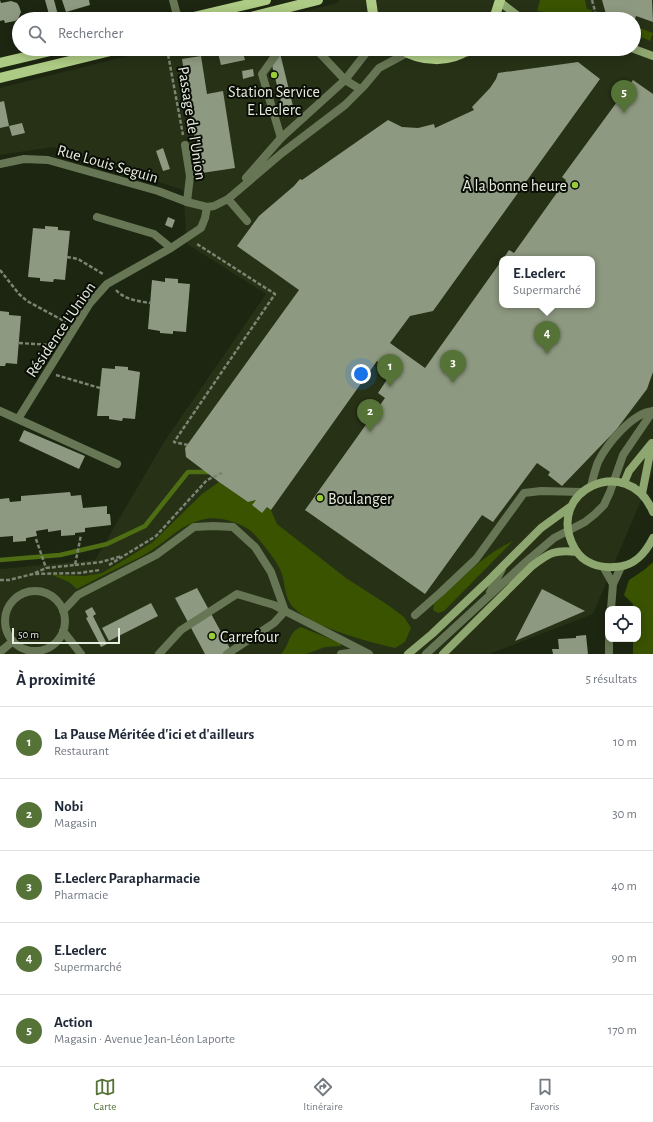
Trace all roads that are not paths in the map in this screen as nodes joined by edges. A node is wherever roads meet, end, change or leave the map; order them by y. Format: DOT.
graph roads {
  1 [pos="173,0"];
  2 [pos="266,0"];
  3 [pos="318,0"];
  4 [pos="371,0"];
  5 [pos="500,1"];
  6 [pos="176,12"];
  7 [pos="215,12"];
  8 [pos="271,12"];
  9 [pos="373,12"];
  10 [pos="496,12"];
  11 [pos="513,12"];
  12 [pos="641,52"];
  13 [pos="30,56"];
  14 [pos="90,56"];
  15 [pos="275,56"];
  16 [pos="323,56"];
  17 [pos="364,56"];
  18 [pos="397,56"];
  19 [pos="418,56"];
  20 [pos="451,56"];
  21 [pos="653,56"];
  22 [pos="0,63"];
  23 [pos="0,78"];
  24 [pos="345,80"];
  25 [pos="360,89"];
  26 [pos="309,132"];
  27 [pos="281,138"];
  28 [pos="185,146"];
  29 [pos="0,164"];
  30 [pos="228,199"];
  31 [pos="187,202"];
  32 [pos="206,207"];
  33 [pos="97,217"];
  34 [pos="247,221"];
  35 [pos="171,248"];
  36 [pos="0,411"];
  37 [pos="653,411"];
  38 [pos="18,419"];
  39 [pos="653,443"];
  40 [pos="117,464"];
  41 [pos="613,481"];
  42 [pos="624,483"];
  43 [pos="592,486"];
  44 [pos="582,492"];
  45 [pos="642,494"];
  46 [pos="570,507"];
  47 [pos="652,507"];
  48 [pos="567,531"];
  49 [pos="653,538"];
  50 [pos="577,552"];
  51 [pos="504,564"];
  52 [pos="621,567"];
  53 [pos="604,568"];
  54 [pos="613,584"];
  55 [pos="487,596"];
  56 [pos="611,606"];
  57 [pos="63,611"];
  58 [pos="285,611"];
  59 [pos="415,615"];
  60 [pos="62,631"];
  61 [pos="13,641"];
  62 [pos="609,642"];
  63 [pos="0,652"];
  64 [pos="81,654"];
  65 [pos="159,654"];
  66 [pos="227,654"];
  67 [pos="341,654"];
  68 [pos="358,654"];
  69 [pos="369,654"];
  70 [pos="408,654"];
  71 [pos="426,654"];
  72 [pos="443,654"];
  73 [pos="609,654"];
  1 -- 6 [label="street"];
  2 -- 7 [label="main road"];
  3 -- 8 [label="main road"];
  4 -- 9 [label="main road"];
  5 -- 10 [label="main road"];
  5 -- 11 [label="street"];
  12 -- 21 [label="street"];
  13 -- 22 [label="main road"];
  14 -- 23 [label="main road"];
  15 -- 27 [label="street"];
  16 -- 24 [label="street"];
  17 -- 24 [label="street"];
  18 -- 25 [label="street"];
  19 -- 20 [label="main road"];
  24 -- 25 [label="street"];
  24 -- 27 [label="street"];
  25 -- 26 [label="street"];
  26 -- 27 [label="street"];
  26 -- 30 [label="street"];
  27 -- 30 [label="street"];
  28 -- 31 [label="street, Passage de l'Union"];
  29 -- 31 [label="street, Rue Louis Seguin"];
  30 -- 32 [label="street"];
  30 -- 34 [label="street"];
  31 -- 32 [label="street, Rue Louis Seguin"];
  32 -- 35 [label="street, Résidence L'Union"];
  33 -- 35 [label="street"];
  35 -- 38 [label="street, Résidence L'Union"];
  36 -- 38 [label="street"];
  37 -- 41 [label="street"];
  37 -- 43 [label="street"];
  38 -- 40 [label="street"];
  39 -- 42 [label="street"];
  39 -- 45 [label="street"];
  41 -- 42 [label="street"];
  41 -- 43 [label="street"];
  41 -- 48 [label="street"];
  42 -- 45 [label="street"];
  43 -- 44 [label="street"];
  44 -- 46 [label="street"];
  44 -- 59 [label="street"];
  45 -- 47 [label="street"];
  46 -- 48 [label="street"];
  46 -- 51 [label="street"];
  48 -- 50 [label="street"];
  48 -- 55 [label="street"];
  49 -- 52 [label="street"];
  50 -- 53 [label="street"];
  50 -- 72 [label="street"];
  51 -- 55 [label="street"];
  51 -- 70 [label="street"];
  52 -- 53 [label="street"];
  52 -- 54 [label="street"];
  53 -- 54 [label="street"];
  54 -- 56 [label="street"];
  55 -- 71 [label="street"];
  57 -- 58 [label="street"];
  57 -- 60 [label="street"];
  57 -- 61 [label="street"];
  58 -- 65 [label="street"];
  58 -- 66 [label="street"];
  58 -- 69 [label="street"];
  60 -- 61 [label="street"];
  60 -- 64 [label="street"];
  61 -- 63 [label="street"];
  62 -- 73 [label="street"];
  67 -- 68 [label="street"];
}
